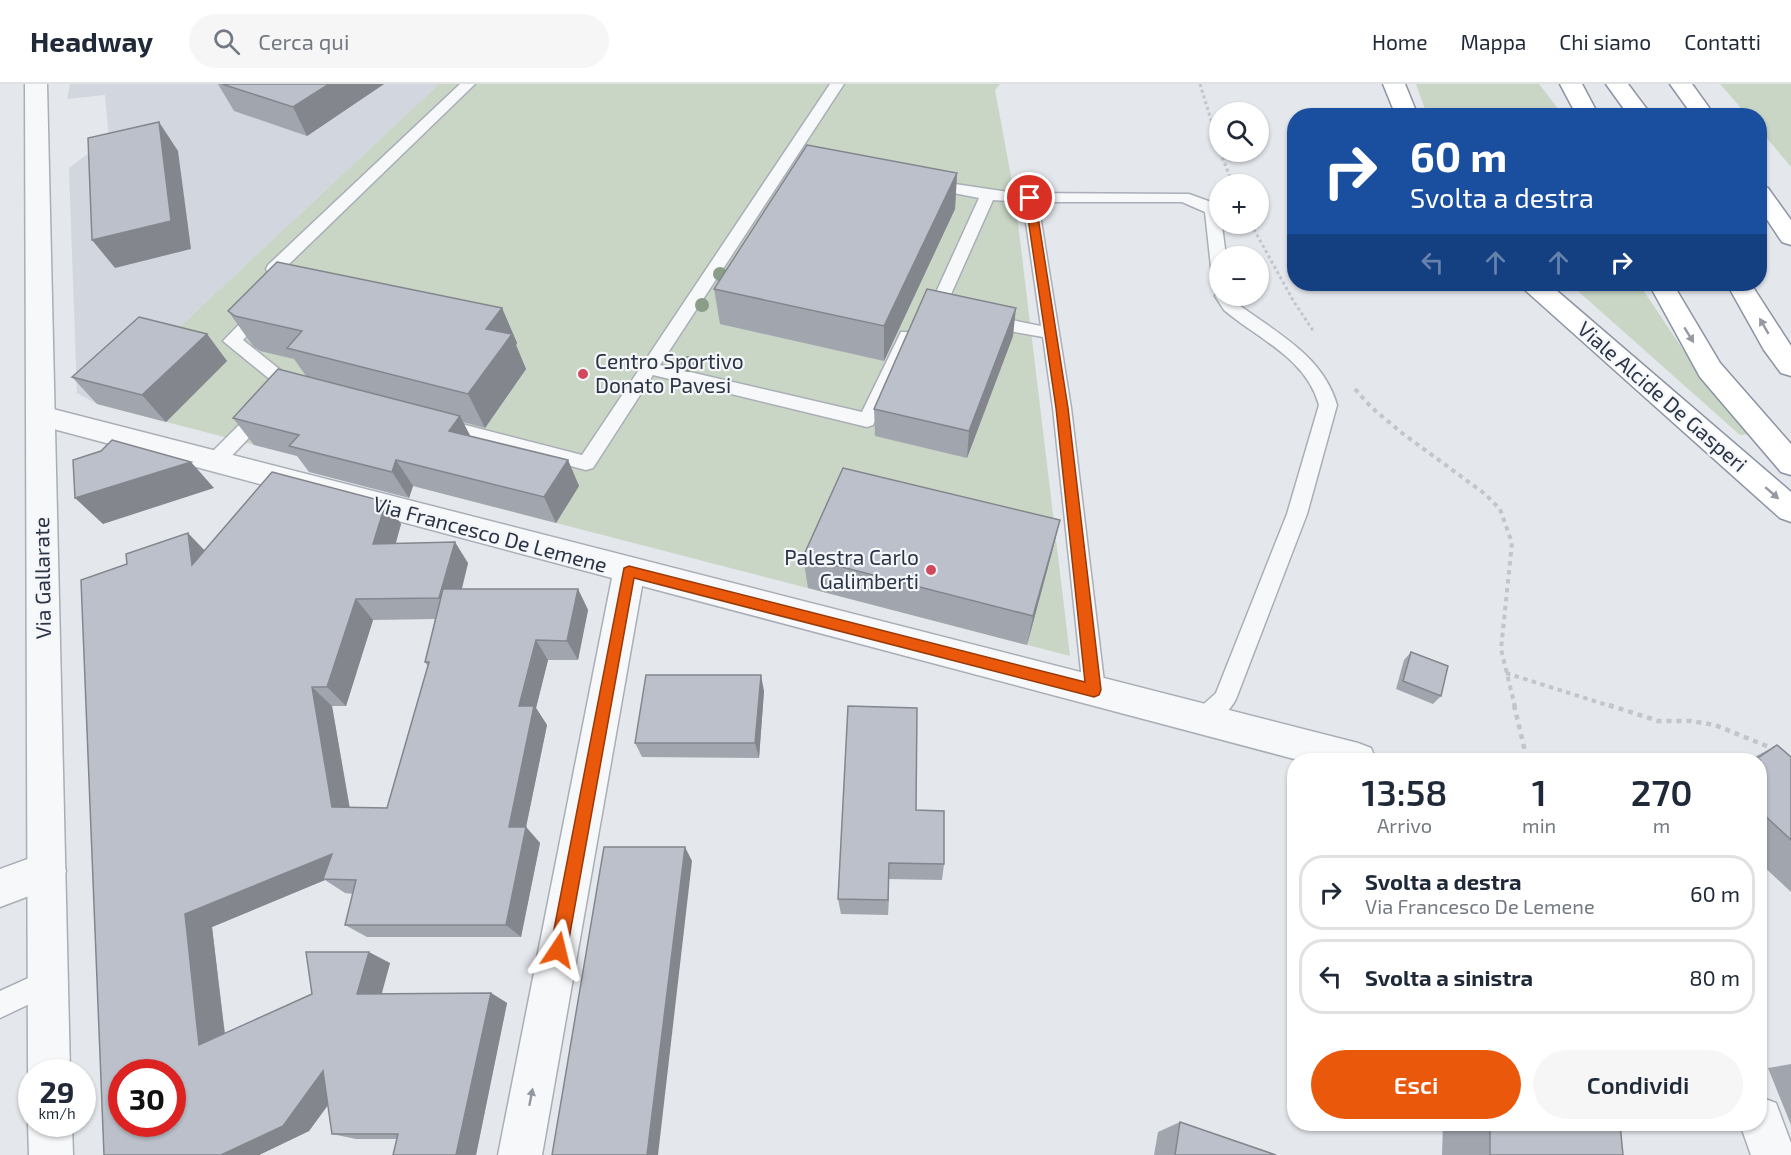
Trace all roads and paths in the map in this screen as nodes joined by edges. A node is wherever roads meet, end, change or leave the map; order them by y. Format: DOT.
graph roads {
  1 [pos="36,84"];
  2 [pos="468,84"];
  3 [pos="837,84"];
  4 [pos="1200,84"];
  5 [pos="1394,84"];
  6 [pos="1571,84"];
  7 [pos="1617,84"];
  8 [pos="1641,84"];
  9 [pos="1681,84"];
  10 [pos="1404,108"];
  11 [pos="1584,108"];
  12 [pos="1635,108"];
  13 [pos="1657,108"];
  14 [pos="1698,108"];
  15 [pos="1209,114"];
  16 [pos="918,182"];
  17 [pos="988,195"];
  18 [pos="1030,198"];
  19 [pos="1767,203"];
  20 [pos="1257,234"];
  21 [pos="1791,237"];
  22 [pos="1216,246"];
  23 [pos="1287,289"];
  24 [pos="1288,291"];
  25 [pos="1542,291"];
  26 [pos="1664,291"];
  27 [pos="1744,291"];
  28 [pos="1230,306"];
  29 [pos="924,311"];
  30 [pos="1050,332"];
  31 [pos="1319,339"];
  32 [pos="1791,366"];
  33 [pos="649,368"];
  34 [pos="289,386"];
  35 [pos="1354,387"];
  36 [pos="312,392"];
  37 [pos="41,416"];
  38 [pos="426,422"];
  39 [pos="214,462"];
  40 [pos="1791,464"];
  41 [pos="1791,510"];
  42 [pos="629,572"];
  43 [pos="1505,672"];
  44 [pos="1094,690"];
  45 [pos="1203,719"];
  46 [pos="1783,752"];
  47 [pos="1332,753"];
  48 [pos="1525,753"];
  49 [pos="47,871"];
  50 [pos="0,888"];
  51 [pos="48,982"];
  52 [pos="0,1005"];
  53 [pos="50,1059"];
  54 [pos="1764,1131"];
  55 [pos="520,1155"];
  56 [pos="1773,1155"];
  1 -- 37 [label="street, Via Gallarate"];
  2 -- 34 [label="lane"];
  3 -- 33 [label="lane"];
  4 -- 15 [label="path"];
  5 -- 10 [label="highway"];
  6 -- 11 [label="highway"];
  7 -- 12 [label="highway"];
  8 -- 13 [label="highway"];
  9 -- 14 [label="highway"];
  16 -- 17 [label="lane"];
  17 -- 18 [label="lane"];
  17 -- 29 [label="lane"];
  18 -- 22 [label="lane"];
  18 -- 30 [label="lane"];
  19 -- 21 [label="highway"];
  20 -- 23 [label="path"];
  24 -- 31 [label="path"];
  25 -- 41 [label="highway, Viale Alcide De Gasperi, one-way"];
  26 -- 40 [label="highway, one-way"];
  32 -- 27 [label="highway, one-way"];
  28 -- 45 [label="lane"];
  29 -- 30 [label="lane"];
  29 -- 33 [label="lane"];
  30 -- 44 [label="lane"];
  33 -- 38 [label="lane"];
  34 -- 36 [label="lane"];
  34 -- 39 [label="lane"];
  35 -- 43 [label="path"];
  37 -- 39 [label="street, Via Francesco De Lemene"];
  37 -- 49 [label="street, Via Gallarate"];
  39 -- 42 [label="street, Via Francesco De Lemene"];
  42 -- 44 [label="street, Via Francesco De Lemene"];
  55 -- 42 [label="street, one-way"];
  43 -- 46 [label="path"];
  43 -- 48 [label="path"];
  44 -- 45 [label="street, Via Francesco De Lemene"];
  45 -- 47 [label="street, Via Francesco De Lemene"];
  49 -- 50 [label="street"];
  49 -- 51 [label="street, Via Gallarate"];
  51 -- 52 [label="lane"];
  51 -- 53 [label="street, Via Gallarate"];
  54 -- 56 [label="street"];
}
